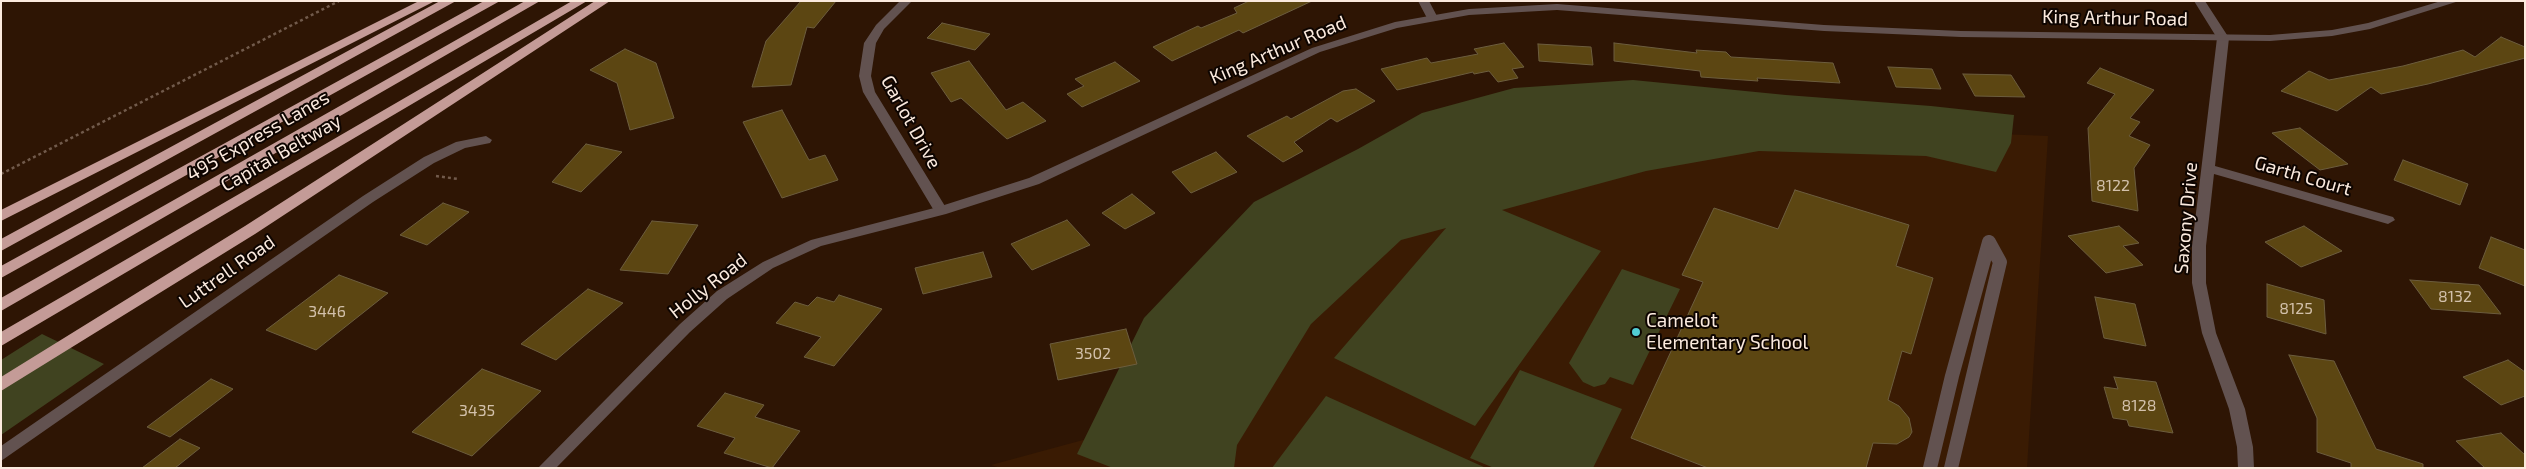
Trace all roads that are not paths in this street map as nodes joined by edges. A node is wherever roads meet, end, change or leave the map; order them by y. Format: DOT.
graph roads {
  1 [pos="429,1"];
  2 [pos="450,1"];
  3 [pos="494,1"];
  4 [pos="534,1"];
  5 [pos="581,1"];
  6 [pos="604,1"];
  7 [pos="907,1"];
  8 [pos="1423,1"];
  9 [pos="2200,1"];
  10 [pos="2454,1"];
  11 [pos="1432,18"];
  12 [pos="2222,38"];
  13 [pos="486,140"];
  14 [pos="2208,168"];
  15 [pos="941,211"];
  16 [pos="1,216"];
  17 [pos="2388,220"];
  18 [pos="1,246"];
  19 [pos="1,273"];
  20 [pos="1,305"];
  21 [pos="1,340"];
  22 [pos="1,385"];
  23 [pos="1,455"];
  24 [pos="546,468"];
  25 [pos="1930,468"];
  26 [pos="1951,468"];
  27 [pos="2246,468"];
  1 -- 16 [label="highway"];
  2 -- 18 [label="highway"];
  3 -- 19 [label="highway, 495 Express Lanes"];
  4 -- 20 [label="highway, 495 Express Lanes"];
  5 -- 21 [label="highway, Capital Beltway"];
  6 -- 22 [label="highway"];
  7 -- 15 [label="street, Garlot Drive"];
  8 -- 11 [label="street"];
  9 -- 12 [label="street"];
  10 -- 12 [label="street, King Arthur Road"];
  11 -- 12 [label="street, King Arthur Road"];
  11 -- 15 [label="street, King Arthur Road"];
  12 -- 14 [label="street, Saxony Drive"];
  13 -- 23 [label="street, Luttrell Road"];
  14 -- 17 [label="street, Garth Court"];
  14 -- 27 [label="street, Saxony Drive"];
  15 -- 24 [label="street, Holly Road"];
  25 -- 26 [label="lane"];
}
